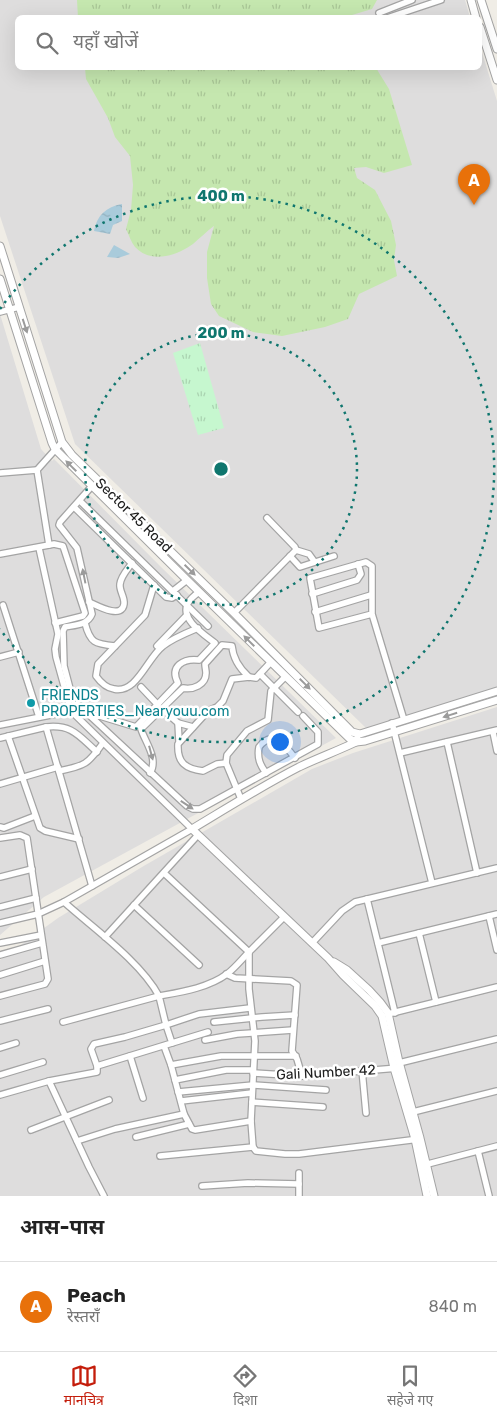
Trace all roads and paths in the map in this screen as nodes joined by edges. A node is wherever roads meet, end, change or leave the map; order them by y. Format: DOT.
graph roads {
  1 [pos="412,0"];
  2 [pos="441,0"];
  3 [pos="471,0"];
  4 [pos="482,0"];
  5 [pos="379,13"];
  6 [pos="396,15"];
  7 [pos="475,15"];
  8 [pos="482,33"];
  9 [pos="497,49"];
  10 [pos="497,80"];
  11 [pos="0,246"];
  12 [pos="0,279"];
  13 [pos="19,307"];
  14 [pos="10,309"];
  15 [pos="0,312"];
  16 [pos="62,442"];
  17 [pos="55,449"];
  18 [pos="36,470"];
  19 [pos="0,473"];
  20 [pos="92,486"];
  21 [pos="80,501"];
  22 [pos="74,507"];
  23 [pos="267,518"];
  24 [pos="49,545"];
  25 [pos="39,548"];
  26 [pos="296,550"];
  27 [pos="0,554"];
  28 [pos="290,556"];
  29 [pos="334,556"];
  30 [pos="140,559"];
  31 [pos="314,561"];
  32 [pos="133,564"];
  33 [pos="358,564"];
  34 [pos="186,580"];
  35 [pos="154,585"];
  36 [pos="199,592"];
  37 [pos="175,593"];
  38 [pos="312,594"];
  39 [pos="371,595"];
  40 [pos="89,602"];
  41 [pos="187,604"];
  42 [pos="3,605"];
  43 [pos="315,612"];
  44 [pos="234,613"];
  45 [pos="372,614"];
  46 [pos="187,615"];
  47 [pos="56,623"];
  48 [pos="85,623"];
  49 [pos="208,626"];
  50 [pos="198,628"];
  51 [pos="98,644"];
  52 [pos="115,646"];
  53 [pos="156,646"];
  54 [pos="19,652"];
  55 [pos="0,657"];
  56 [pos="103,659"];
  57 [pos="270,662"];
  58 [pos="140,674"];
  59 [pos="260,674"];
  60 [pos="249,676"];
  61 [pos="285,677"];
  62 [pos="132,687"];
  63 [pos="141,687"];
  64 [pos="274,688"];
  65 [pos="497,691"];
  66 [pos="497,700"];
  67 [pos="160,707"];
  68 [pos="71,711"];
  69 [pos="39,716"];
  70 [pos="92,717"];
  71 [pos="404,720"];
  72 [pos="178,723"];
  73 [pos="392,724"];
  74 [pos="0,725"];
  75 [pos="46,727"];
  76 [pos="193,727"];
  77 [pos="495,731"];
  78 [pos="395,732"];
  79 [pos="353,734"];
  80 [pos="8,736"];
  81 [pos="0,738"];
  82 [pos="179,741"];
  83 [pos="356,742"];
  84 [pos="446,742"];
  85 [pos="104,743"];
  86 [pos="497,751"];
  87 [pos="97,752"];
  88 [pos="400,753"];
  89 [pos="295,758"];
  90 [pos="226,763"];
  91 [pos="58,769"];
  92 [pos="150,773"];
  93 [pos="266,773"];
  94 [pos="22,778"];
  95 [pos="0,784"];
  96 [pos="237,789"];
  97 [pos="242,799"];
  98 [pos="35,816"];
  99 [pos="0,826"];
  100 [pos="192,830"];
  101 [pos="197,836"];
  102 [pos="0,838"];
  103 [pos="79,839"];
  104 [pos="497,868"];
  105 [pos="32,869"];
  106 [pos="164,873"];
  107 [pos="477,873"];
  108 [pos="0,877"];
  109 [pos="432,883"];
  110 [pos="92,886"];
  111 [pos="36,898"];
  112 [pos="367,898"];
  113 [pos="64,902"];
  114 [pos="134,905"];
  115 [pos="0,907"];
  116 [pos="38,914"];
  117 [pos="497,914"];
  118 [pos="489,916"];
  119 [pos="284,917"];
  120 [pos="0,923"];
  121 [pos="419,933"];
  122 [pos="41,935"];
  123 [pos="105,937"];
  124 [pos="312,942"];
  125 [pos="42,943"];
  126 [pos="378,943"];
  127 [pos="0,944"];
  128 [pos="497,950"];
  129 [pos="250,952"];
  130 [pos="0,955"];
  131 [pos="328,958"];
  132 [pos="45,961"];
  133 [pos="199,965"];
  134 [pos="226,974"];
  135 [pos="0,975"];
  136 [pos="249,978"];
  137 [pos="497,987"];
  138 [pos="0,996"];
  139 [pos="159,996"];
  140 [pos="436,1002"];
  141 [pos="250,1008"];
  142 [pos="48,1009"];
  143 [pos="391,1014"];
  144 [pos="295,1015"];
  145 [pos="252,1018"];
  146 [pos="0,1021"];
  147 [pos="63,1022"];
  148 [pos="214,1022"];
  149 [pos="166,1025"];
  150 [pos="294,1030"];
  151 [pos="208,1032"];
  152 [pos="254,1032"];
  153 [pos="497,1039"];
  154 [pos="205,1040"];
  155 [pos="16,1043"];
  156 [pos="172,1043"];
  157 [pos="164,1046"];
  158 [pos="0,1048"];
  159 [pos="130,1056"];
  160 [pos="254,1056"];
  161 [pos="296,1056"];
  162 [pos="43,1062"];
  163 [pos="171,1065"];
  164 [pos="97,1066"];
  165 [pos="398,1066"];
  166 [pos="362,1070"];
  167 [pos="253,1072"];
  168 [pos="0,1074"];
  169 [pos="302,1076"];
  170 [pos="175,1080"];
  171 [pos="49,1081"];
  172 [pos="253,1085"];
  173 [pos="326,1090"];
  174 [pos="497,1091"];
  175 [pos="178,1092"];
  176 [pos="252,1093"];
  177 [pos="0,1095"];
  178 [pos="143,1098"];
  179 [pos="108,1100"];
  180 [pos="181,1101"];
  181 [pos="252,1102"];
  182 [pos="323,1107"];
  183 [pos="366,1113"];
  184 [pos="410,1113"];
  185 [pos="184,1114"];
  186 [pos="66,1117"];
  187 [pos="252,1121"];
  188 [pos="189,1124"];
  189 [pos="31,1130"];
  190 [pos="136,1136"];
  191 [pos="418,1139"];
  192 [pos="77,1141"];
  193 [pos="497,1146"];
  194 [pos="253,1147"];
  195 [pos="478,1151"];
  196 [pos="160,1156"];
  197 [pos="424,1165"];
  198 [pos="299,1173"];
  199 [pos="299,1184"];
  200 [pos="202,1186"];
  201 [pos="104,1196"];
  202 [pos="299,1196"];
  203 [pos="428,1196"];
  204 [pos="434,1196"];
  205 [pos="489,1196"];
  1 -- 5 [label="street"];
  2 -- 6 [label="street"];
  3 -- 7 [label="street"];
  4 -- 9 [label="street"];
  8 -- 10 [label="street"];
  11 -- 13 [label="street, Sector 45 Road"];
  12 -- 14 [label="street, Sector 45 Road"];
  13 -- 14 [label="street"];
  13 -- 16 [label="street, Sector 45 Road, one-way"];
  14 -- 15 [label="street"];
  14 -- 17 [label="street, Sector 45 Road"];
  16 -- 17 [label="street"];
  16 -- 44 [label="street, Sector 45 Road, one-way"];
  17 -- 18 [label="street"];
  20 -- 17 [label="street, Sector 45 Road, one-way"];
  18 -- 19 [label="street"];
  18 -- 24 [label="street"];
  20 -- 21 [label="street"];
  20 -- 34 [label="street, Sector 45 Road"];
  21 -- 22 [label="street"];
  21 -- 30 [label="street"];
  22 -- 32 [label="street"];
  40 -- 22 [label="street, one-way"];
  23 -- 26 [label="street"];
  24 -- 25 [label="street"];
  24 -- 47 [label="street"];
  25 -- 27 [label="street"];
  25 -- 47 [label="street"];
  26 -- 28 [label="street"];
  26 -- 31 [label="street"];
  28 -- 31 [label="street"];
  28 -- 44 [label="street"];
  29 -- 31 [label="street"];
  30 -- 32 [label="street"];
  30 -- 37 [label="street"];
  32 -- 35 [label="street"];
  32 -- 40 [label="street"];
  33 -- 38 [label="street"];
  33 -- 38 [label="street"];
  33 -- 39 [label="street"];
  34 -- 36 [label="street, Sector 45 Road"];
  34 -- 37 [label="street"];
  35 -- 37 [label="street"];
  35 -- 52 [label="street"];
  36 -- 41 [label="street"];
  57 -- 36 [label="street, Sector 45 Road, one-way"];
  37 -- 41 [label="street"];
  38 -- 43 [label="street"];
  39 -- 43 [label="street"];
  39 -- 45 [label="street"];
  40 -- 48 [label="street"];
  41 -- 46 [label="street"];
  41 -- 49 [label="street"];
  42 -- 54 [label="street"];
  43 -- 45 [label="street"];
  44 -- 79 [label="street, Sector 45 Road, one-way"];
  45 -- 71 [label="street"];
  46 -- 50 [label="street"];
  46 -- 53 [label="street"];
  47 -- 68 [label="street"];
  48 -- 51 [label="street"];
  48 -- 70 [label="street"];
  50 -- 58 [label="street"];
  50 -- 67 [label="street"];
  51 -- 52 [label="street"];
  51 -- 56 [label="street"];
  52 -- 56 [label="street"];
  54 -- 55 [label="street"];
  54 -- 69 [label="street"];
  56 -- 62 [label="street"];
  57 -- 59 [label="street"];
  57 -- 61 [label="street, Sector 45 Road"];
  58 -- 62 [label="street"];
  58 -- 63 [label="street"];
  59 -- 60 [label="street"];
  59 -- 64 [label="street"];
  60 -- 67 [label="street"];
  60 -- 76 [label="street"];
  61 -- 64 [label="street"];
  61 -- 79 [label="street, Sector 45 Road"];
  62 -- 63 [label="street"];
  63 -- 67 [label="street"];
  64 -- 89 [label="street"];
  64 -- 90 [label="street"];
  65 -- 71 [label="street"];
  66 -- 78 [label="street, one-way"];
  67 -- 70 [label="street"];
  67 -- 72 [label="street"];
  67 -- 92 [label="street, one-way"];
  68 -- 69 [label="street"];
  68 -- 85 [label="street"];
  69 -- 74 [label="street"];
  70 -- 92 [label="street"];
  71 -- 73 [label="street"];
  72 -- 76 [label="street"];
  72 -- 82 [label="street"];
  73 -- 78 [label="street"];
  73 -- 79 [label="street"];
  75 -- 80 [label="street"];
  75 -- 87 [label="street"];
  75 -- 91 [label="street"];
  76 -- 82 [label="street"];
  77 -- 84 [label="street"];
  77 -- 86 [label="street"];
  78 -- 83 [label="street"];
  78 -- 88 [label="street"];
  79 -- 83 [label="street"];
  80 -- 81 [label="street"];
  80 -- 94 [label="street"];
  82 -- 90 [label="street"];
  83 -- 97 [label="street"];
  84 -- 88 [label="street"];
  84 -- 107 [label="street"];
  85 -- 87 [label="street"];
  85 -- 100 [label="street"];
  87 -- 91 [label="street"];
  88 -- 109 [label="street"];
  89 -- 93 [label="street"];
  89 -- 93 [label="street"];
  90 -- 96 [label="street"];
  91 -- 94 [label="street"];
  91 -- 103 [label="street"];
  92 -- 96 [label="street, one-way"];
  93 -- 96 [label="street"];
  94 -- 95 [label="street"];
  94 -- 98 [label="street"];
  96 -- 97 [label="street"];
  97 -- 100 [label="street"];
  98 -- 99 [label="street"];
  98 -- 103 [label="street"];
  100 -- 101 [label="street"];
  100 -- 110 [label="street"];
  101 -- 106 [label="street"];
  101 -- 119 [label="street"];
  102 -- 105 [label="street"];
  103 -- 110 [label="street"];
  104 -- 107 [label="street"];
  105 -- 108 [label="street"];
  105 -- 111 [label="street"];
  106 -- 114 [label="street"];
  106 -- 129 [label="street"];
  107 -- 109 [label="street"];
  109 -- 112 [label="street"];
  110 -- 113 [label="street"];
  111 -- 115 [label="street"];
  111 -- 116 [label="street"];
  112 -- 124 [label="street"];
  112 -- 126 [label="street"];
  113 -- 116 [label="street"];
  113 -- 123 [label="street"];
  114 -- 123 [label="street"];
  114 -- 133 [label="street"];
  116 -- 120 [label="street"];
  116 -- 122 [label="street"];
  117 -- 118 [label="street"];
  118 -- 121 [label="street"];
  118 -- 128 [label="street"];
  119 -- 124 [label="street"];
  119 -- 129 [label="street"];
  121 -- 126 [label="street"];
  121 -- 140 [label="street"];
  122 -- 125 [label="street"];
  122 -- 127 [label="street"];
  123 -- 139 [label="street"];
  124 -- 131 [label="street"];
  125 -- 130 [label="street"];
  125 -- 132 [label="street"];
  126 -- 143 [label="street"];
  129 -- 134 [label="street"];
  129 -- 136 [label="street"];
  131 -- 143 [label="street"];
  131 -- 165 [label="street"];
  132 -- 135 [label="street"];
  132 -- 138 [label="street"];
  134 -- 136 [label="street"];
  134 -- 139 [label="street"];
  136 -- 141 [label="street"];
  136 -- 144 [label="street"];
  137 -- 140 [label="street"];
  139 -- 147 [label="street"];
  139 -- 149 [label="street"];
  140 -- 143 [label="street"];
  141 -- 145 [label="street"];
  141 -- 149 [label="street"];
  142 -- 146 [label="street"];
  143 -- 165 [label="street"];
  144 -- 145 [label="street"];
  144 -- 150 [label="street"];
  145 -- 148 [label="street"];
  145 -- 152 [label="street"];
  149 -- 156 [label="street"];
  149 -- 164 [label="street"];
  150 -- 152 [label="street"];
  150 -- 161 [label="street"];
  151 -- 156 [label="street"];
  152 -- 154 [label="street"];
  152 -- 160 [label="street"];
  153 -- 165 [label="street, Gali Number 42"];
  155 -- 158 [label="street"];
  156 -- 157 [label="street"];
  157 -- 159 [label="street"];
  157 -- 163 [label="street"];
  159 -- 164 [label="street"];
  159 -- 178 [label="street"];
  160 -- 161 [label="street"];
  160 -- 163 [label="street"];
  160 -- 167 [label="street"];
  161 -- 169 [label="street"];
  162 -- 168 [label="street"];
  163 -- 170 [label="street"];
  164 -- 171 [label="street"];
  165 -- 166 [label="street, Gali Number 42"];
  165 -- 184 [label="street"];
  166 -- 169 [label="street, Gali Number 42"];
  166 -- 183 [label="street"];
  167 -- 169 [label="street, Gali Number 42"];
  167 -- 170 [label="street, Gali Number 42"];
  167 -- 172 [label="street"];
  170 -- 175 [label="street"];
  171 -- 177 [label="street"];
  171 -- 186 [label="street"];
  172 -- 173 [label="street"];
  172 -- 175 [label="street"];
  172 -- 176 [label="street"];
  174 -- 184 [label="street"];
  175 -- 180 [label="street"];
  176 -- 180 [label="street"];
  176 -- 181 [label="street"];
  179 -- 186 [label="street"];
  180 -- 185 [label="street"];
  181 -- 182 [label="street"];
  181 -- 187 [label="street"];
  184 -- 191 [label="street"];
  185 -- 188 [label="street"];
  185 -- 192 [label="street"];
  186 -- 189 [label="street"];
  186 -- 192 [label="street"];
  187 -- 188 [label="street"];
  187 -- 194 [label="street"];
  188 -- 190 [label="street"];
  191 -- 194 [label="street"];
  191 -- 197 [label="street"];
  192 -- 201 [label="street"];
  193 -- 195 [label="street"];
  194 -- 196 [label="street"];
  195 -- 197 [label="street"];
  195 -- 205 [label="street"];
  197 -- 203 [label="street"];
  197 -- 204 [label="street"];
  198 -- 199 [label="street"];
  199 -- 200 [label="street"];
  199 -- 202 [label="street"];
}
